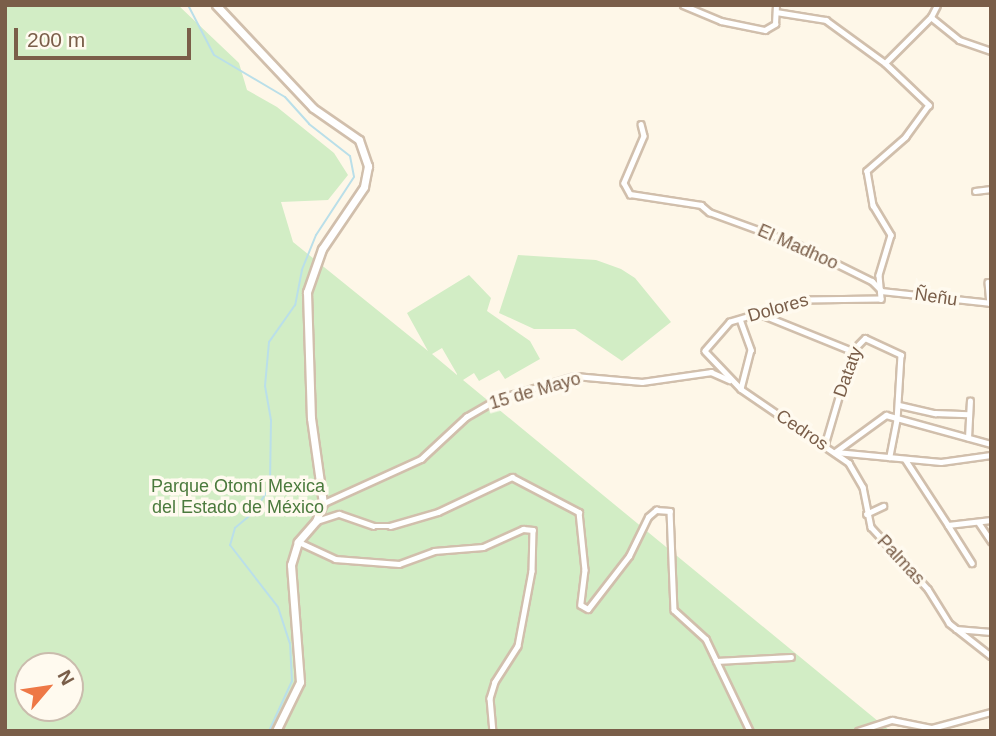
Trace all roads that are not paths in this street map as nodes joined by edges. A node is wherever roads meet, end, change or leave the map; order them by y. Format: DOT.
graph roads {
  1 [pos="216,5"];
  2 [pos="683,5"];
  3 [pos="776,5"];
  4 [pos="937,5"];
  5 [pos="776,12"];
  6 [pos="932,17"];
  7 [pos="991,51"];
  8 [pos="885,63"];
  9 [pos="640,124"];
  10 [pos="991,189"];
  11 [pos="975,191"];
  12 [pos="988,282"];
  13 [pos="881,291"];
  14 [pos="990,303"];
  15 [pos="762,314"];
  16 [pos="740,319"];
  17 [pos="705,351"];
  18 [pos="852,351"];
  19 [pos="732,381"];
  20 [pos="741,389"];
  21 [pos="970,401"];
  22 [pos="899,405"];
  23 [pos="968,414"];
  24 [pos="897,420"];
  25 [pos="968,438"];
  26 [pos="991,444"];
  27 [pos="824,447"];
  28 [pos="835,452"];
  29 [pos="991,455"];
  30 [pos="890,457"];
  31 [pos="905,459"];
  32 [pos="323,503"];
  33 [pos="883,506"];
  34 [pos="866,514"];
  35 [pos="991,520"];
  36 [pos="316,521"];
  37 [pos="979,523"];
  38 [pos="948,526"];
  39 [pos="991,541"];
  40 [pos="298,542"];
  41 [pos="972,563"];
  42 [pos="956,629"];
  43 [pos="991,632"];
  44 [pos="991,656"];
  45 [pos="791,657"];
  46 [pos="716,661"];
  47 [pos="991,712"];
  48 [pos="276,731"];
  49 [pos="493,731"];
  50 [pos="750,731"];
  51 [pos="858,731"];
  1 -- 32 [label="main road"];
  2 -- 5 [label="street"];
  3 -- 5 [label="street"];
  4 -- 6 [label="street"];
  5 -- 8 [label="street"];
  6 -- 7 [label="street"];
  6 -- 8 [label="street"];
  8 -- 13 [label="street"];
  9 -- 13 [label="street, El Madhoo"];
  10 -- 11 [label="street"];
  12 -- 14 [label="street"];
  13 -- 14 [label="street, Ñeñu"];
  13 -- 15 [label="street, Dolores"];
  15 -- 16 [label="street, Dolores"];
  15 -- 18 [label="street"];
  16 -- 17 [label="street, Dolores"];
  16 -- 20 [label="street"];
  17 -- 19 [label="street, Cedros"];
  18 -- 22 [label="street, Dataty"];
  18 -- 27 [label="street, Dataty"];
  19 -- 20 [label="street, Cedros"];
  19 -- 32 [label="street, 15 de Mayo"];
  20 -- 27 [label="street, Cedros"];
  21 -- 23 [label="street"];
  22 -- 23 [label="street"];
  22 -- 24 [label="street"];
  23 -- 25 [label="street"];
  24 -- 25 [label="street, Cedros"];
  24 -- 28 [label="street, Cedros"];
  24 -- 30 [label="street"];
  25 -- 26 [label="street, Cedros"];
  27 -- 28 [label="street, Cedros"];
  28 -- 30 [label="street"];
  28 -- 34 [label="street, Palmas"];
  29 -- 31 [label="street"];
  30 -- 31 [label="street"];
  31 -- 38 [label="street"];
  32 -- 36 [label="main road"];
  33 -- 34 [label="street"];
  34 -- 42 [label="street, Palmas"];
  35 -- 37 [label="street"];
  36 -- 40 [label="main road"];
  36 -- 46 [label="street"];
  37 -- 38 [label="street"];
  37 -- 39 [label="street"];
  38 -- 41 [label="street"];
  40 -- 48 [label="main road"];
  40 -- 49 [label="street"];
  42 -- 43 [label="street"];
  42 -- 44 [label="street, Palmas"];
  45 -- 46 [label="street"];
  46 -- 50 [label="street"];
  47 -- 51 [label="street"];
}
